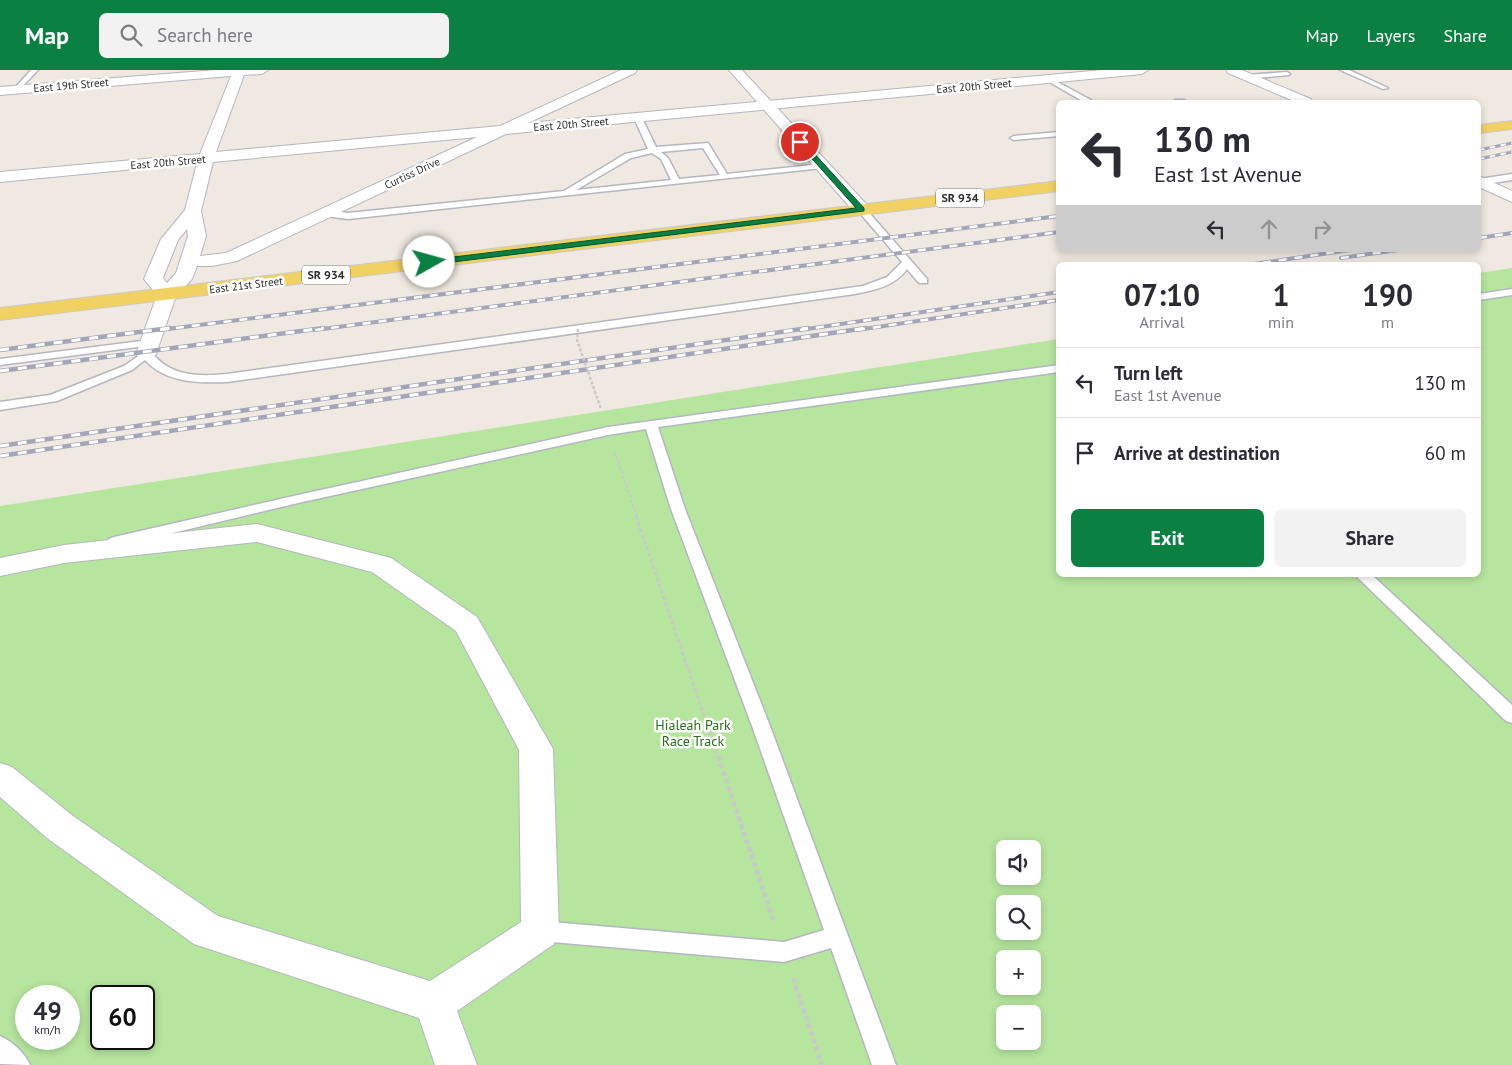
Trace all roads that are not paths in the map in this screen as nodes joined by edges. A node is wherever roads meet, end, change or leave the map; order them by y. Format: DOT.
graph roads {
  1 [pos="35,70"];
  2 [pos="262,70"];
  3 [pos="631,70"];
  4 [pos="735,70"];
  5 [pos="1142,70"];
  6 [pos="1232,70"];
  7 [pos="1343,70"];
  8 [pos="240,71"];
  9 [pos="1287,74"];
  10 [pos="1247,77"];
  11 [pos="1048,79"];
  12 [pos="1385,88"];
  13 [pos="17,89"];
  14 [pos="0,91"];
  15 [pos="1085,100"];
  16 [pos="1301,100"];
  17 [pos="767,106"];
  18 [pos="638,118"];
  19 [pos="1512,125"];
  20 [pos="1481,129"];
  21 [pos="502,131"];
  22 [pos="1056,134"];
  23 [pos="1512,137"];
  24 [pos="1014,138"];
  25 [pos="1481,141"];
  26 [pos="653,150"];
  27 [pos="206,158"];
  28 [pos="822,166"];
  29 [pos="0,177"];
  30 [pos="725,177"];
  31 [pos="1512,177"];
  32 [pos="1481,181"];
  33 [pos="676,182"];
  34 [pos="1481,182"];
  35 [pos="1056,186"];
  36 [pos="565,193"];
  37 [pos="1512,197"];
  38 [pos="862,210"];
  39 [pos="193,211"];
  40 [pos="326,212"];
  41 [pos="189,260"];
  42 [pos="906,263"];
  43 [pos="923,281"];
  44 [pos="1512,292"];
  45 [pos="167,294"];
  46 [pos="1481,297"];
  47 [pos="0,314"];
  48 [pos="147,349"];
  49 [pos="0,362"];
  50 [pos="1056,368"];
  51 [pos="0,406"];
  52 [pos="651,424"];
  53 [pos="64,554"];
  54 [pos="0,567"];
  55 [pos="1365,577"];
  56 [pos="1512,716"];
  57 [pos="0,778"];
  58 [pos="540,931"];
  59 [pos="838,936"];
  60 [pos="434,1003"];
  61 [pos="0,1048"];
  62 [pos="18,1065"];
  63 [pos="456,1065"];
  64 [pos="884,1065"];
  1 -- 13 [label="lane"];
  2 -- 8 [label="street, East 19th Street"];
  3 -- 21 [label="street, Curtiss Drive"];
  4 -- 17 [label="street"];
  5 -- 11 [label="street, East 20th Street"];
  6 -- 10 [label="street"];
  7 -- 12 [label="lane"];
  8 -- 13 [label="street, East 19th Street"];
  8 -- 27 [label="street"];
  9 -- 10 [label="lane"];
  10 -- 16 [label="street"];
  11 -- 15 [label="lane"];
  11 -- 17 [label="street, East 20th Street"];
  13 -- 14 [label="street, East 19th Street"];
  17 -- 18 [label="street, East 20th Street"];
  17 -- 28 [label="street"];
  18 -- 21 [label="street, East 20th Street"];
  18 -- 26 [label="lane"];
  19 -- 20 [label="main road"];
  21 -- 27 [label="street, East 20th Street"];
  21 -- 40 [label="street, Curtiss Drive"];
  22 -- 24 [label="lane"];
  23 -- 25 [label="main road"];
  26 -- 30 [label="lane"];
  26 -- 33 [label="lane"];
  26 -- 36 [label="lane"];
  27 -- 29 [label="street, East 20th Street"];
  27 -- 39 [label="street"];
  28 -- 30 [label="lane"];
  28 -- 38 [label="street"];
  30 -- 33 [label="lane"];
  31 -- 32 [label="lane"];
  33 -- 36 [label="lane"];
  34 -- 37 [label="street"];
  35 -- 38 [label="main road, East 21st Street / SR 934"];
  36 -- 40 [label="lane"];
  38 -- 42 [label="lane"];
  38 -- 45 [label="main road, East 21st Street / SR 934"];
  39 -- 41 [label="street"];
  39 -- 45 [label="street"];
  40 -- 41 [label="street, Curtiss Drive"];
  41 -- 45 [label="street"];
  42 -- 43 [label="lane"];
  42 -- 48 [label="lane"];
  44 -- 46 [label="lane"];
  45 -- 47 [label="main road, East 21st Street / SR 934"];
  45 -- 48 [label="street"];
  48 -- 49 [label="lane"];
  48 -- 51 [label="lane"];
  50 -- 52 [label="lane"];
  52 -- 53 [label="lane"];
  52 -- 59 [label="lane"];
  53 -- 54 [label="street"];
  53 -- 58 [label="street"];
  55 -- 56 [label="lane"];
  57 -- 60 [label="street"];
  58 -- 59 [label="lane"];
  58 -- 60 [label="street"];
  59 -- 64 [label="lane"];
  60 -- 63 [label="street"];
  61 -- 62 [label="lane"];
}
